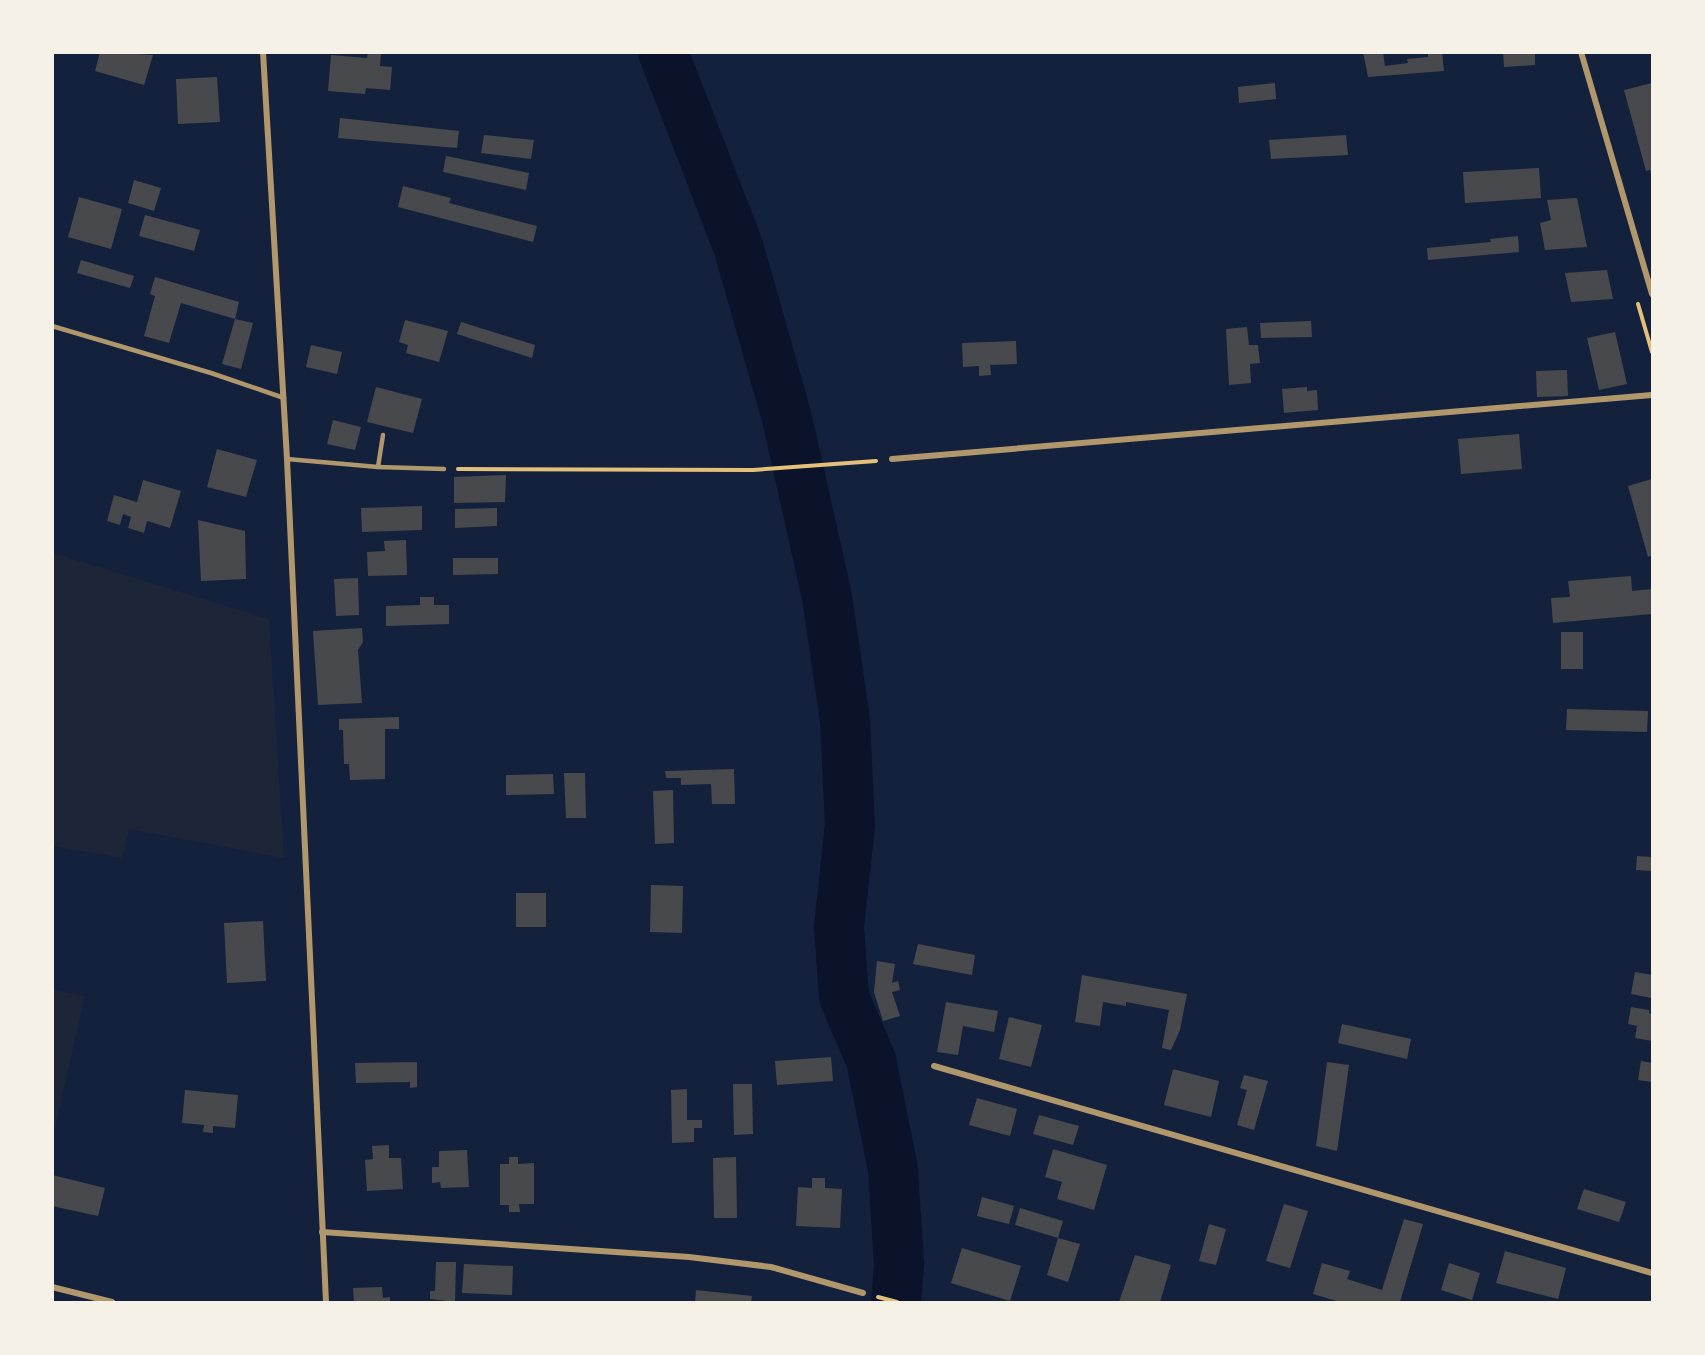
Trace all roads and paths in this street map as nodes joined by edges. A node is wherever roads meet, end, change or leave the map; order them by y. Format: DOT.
graph roads {
  1 [pos="263,52"];
  2 [pos="1581,52"];
  3 [pos="1653,294"];
  4 [pos="52,326"];
  5 [pos="1653,395"];
  6 [pos="284,398"];
  7 [pos="383,435"];
  8 [pos="287,459"];
  9 [pos="892,459"];
  10 [pos="378,466"];
  11 [pos="444,469"];
  12 [pos="934,1066"];
  13 [pos="322,1232"];
  14 [pos="1653,1274"];
  15 [pos="52,1287"];
  16 [pos="863,1293"];
  17 [pos="112,1302"];
  18 [pos="326,1302"];
  1 -- 6 [label="street"];
  2 -- 3 [label="street"];
  4 -- 6 [label="lane"];
  5 -- 9 [label="street"];
  6 -- 8 [label="street"];
  7 -- 10 [label="lane"];
  8 -- 10 [label="lane"];
  8 -- 13 [label="street"];
  9 -- 11 [label="path"];
  10 -- 11 [label="lane"];
  12 -- 14 [label="street"];
  13 -- 16 [label="street"];
  13 -- 18 [label="street"];
  15 -- 17 [label="street"];
}
